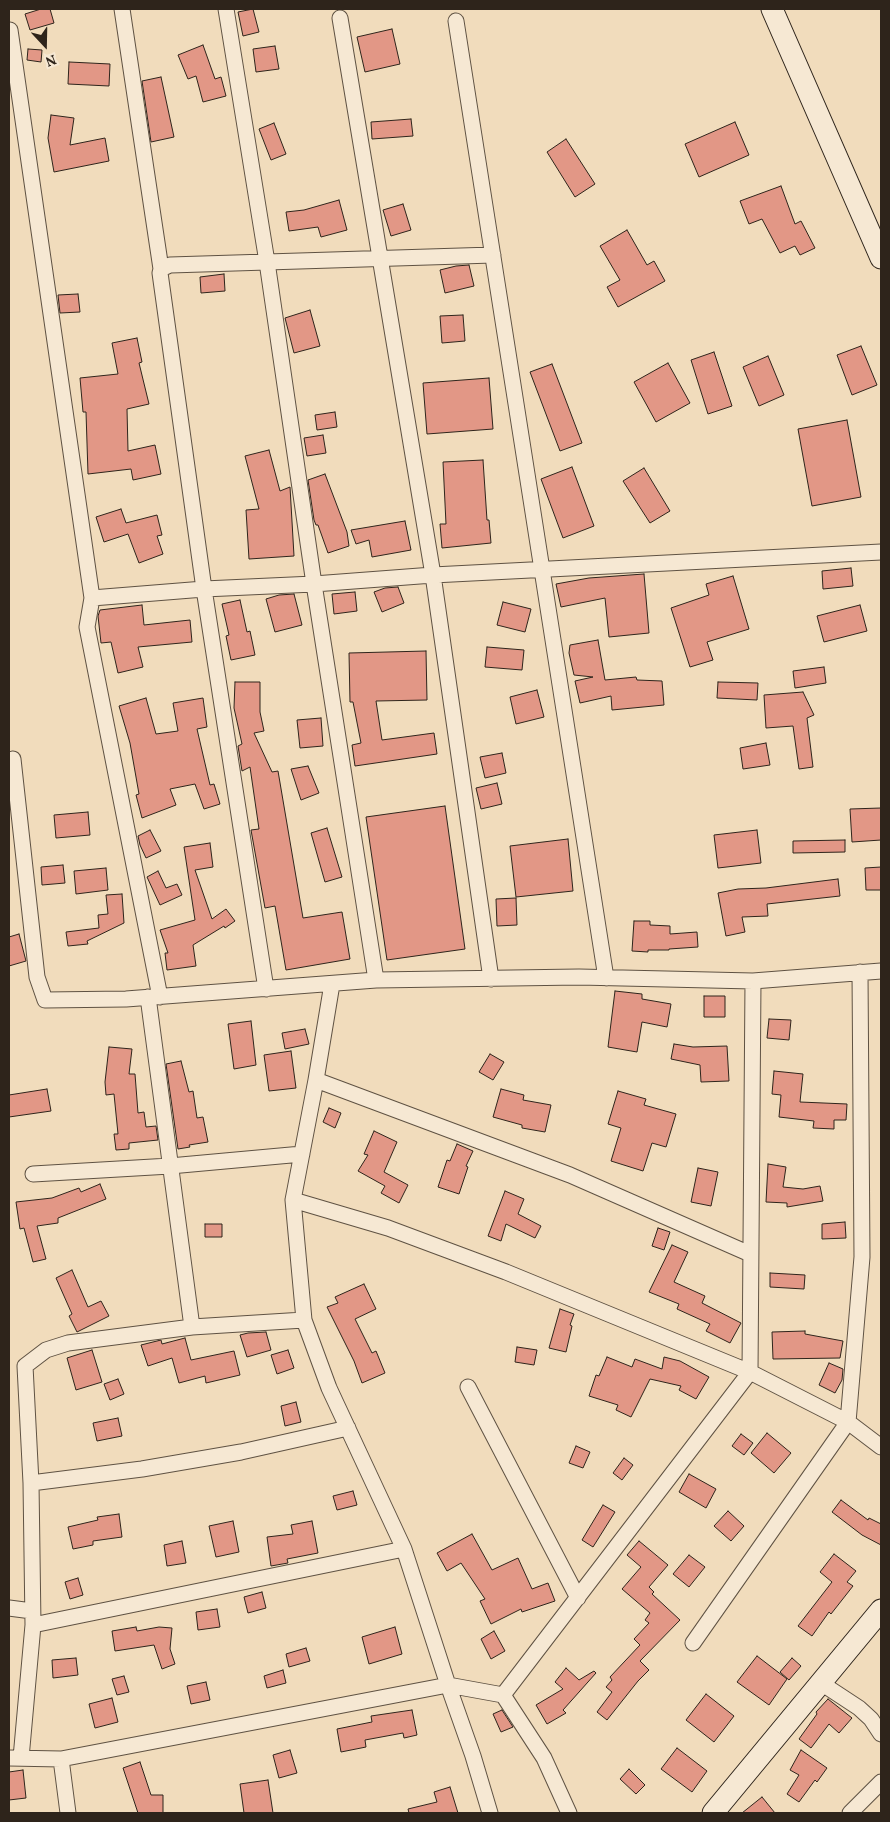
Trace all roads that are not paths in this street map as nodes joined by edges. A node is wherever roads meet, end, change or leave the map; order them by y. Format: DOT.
graph roads {
  1 [pos="122,9"];
  2 [pos="226,9"];
  3 [pos="772,9"];
  4 [pos="340,18"];
  5 [pos="456,21"];
  6 [pos="10,30"];
  7 [pos="493,255"];
  8 [pos="381,258"];
  9 [pos="881,258"];
  10 [pos="267,262"];
  11 [pos="161,269"];
  12 [pos="881,552"];
  13 [pos="542,569"];
  14 [pos="433,575"];
  15 [pos="314,584"];
  16 [pos="204,589"];
  17 [pos="92,598"];
  18 [pos="13,759"];
  19 [pos="881,971"];
  20 [pos="860,972"];
  21 [pos="606,978"];
  22 [pos="491,979"];
  23 [pos="376,980"];
  24 [pos="753,981"];
  25 [pos="332,984"];
  26 [pos="266,988"];
  27 [pos="154,997"];
  28 [pos="316,1080"];
  29 [pos="302,1154"];
  30 [pos="170,1166"];
  31 [pos="32,1174"];
  32 [pos="293,1200"];
  33 [pos="750,1254"];
  34 [pos="304,1320"];
  35 [pos="192,1327"];
  36 [pos="750,1372"];
  37 [pos="468,1387"];
  38 [pos="848,1422"];
  39 [pos="348,1428"];
  40 [pos="881,1448"];
  41 [pos="31,1483"];
  42 [pos="404,1549"];
  43 [pos="578,1598"];
  44 [pos="9,1608"];
  45 [pos="881,1610"];
  46 [pos="33,1618"];
  47 [pos="693,1644"];
  48 [pos="820,1683"];
  49 [pos="448,1685"];
  50 [pos="504,1695"];
  51 [pos="881,1734"];
  52 [pos="15,1758"];
  53 [pos="61,1759"];
  54 [pos="881,1782"];
  55 [pos="68,1813"];
  56 [pos="490,1813"];
  57 [pos="569,1813"];
  58 [pos="713,1813"];
  59 [pos="850,1813"];
  1 -- 11 [label="street"];
  2 -- 10 [label="street"];
  3 -- 9 [label="main road"];
  4 -- 8 [label="street"];
  5 -- 7 [label="street"];
  6 -- 17 [label="street"];
  7 -- 8 [label="street"];
  7 -- 13 [label="street"];
  8 -- 10 [label="street"];
  8 -- 14 [label="street"];
  10 -- 11 [label="street"];
  10 -- 15 [label="street"];
  11 -- 16 [label="street"];
  12 -- 13 [label="street"];
  13 -- 14 [label="street"];
  13 -- 21 [label="street"];
  14 -- 15 [label="street"];
  14 -- 22 [label="street"];
  15 -- 16 [label="street"];
  15 -- 23 [label="street"];
  16 -- 17 [label="street"];
  16 -- 26 [label="street"];
  17 -- 27 [label="street"];
  18 -- 27 [label="street"];
  19 -- 20 [label="street"];
  20 -- 24 [label="street"];
  20 -- 38 [label="street"];
  21 -- 22 [label="street"];
  21 -- 24 [label="street"];
  22 -- 23 [label="street"];
  23 -- 25 [label="street"];
  24 -- 33 [label="street"];
  25 -- 26 [label="street"];
  25 -- 28 [label="street"];
  26 -- 27 [label="street"];
  27 -- 30 [label="street"];
  28 -- 29 [label="street"];
  28 -- 33 [label="street"];
  29 -- 30 [label="street"];
  29 -- 32 [label="street"];
  30 -- 31 [label="street"];
  30 -- 35 [label="street"];
  32 -- 34 [label="street"];
  32 -- 36 [label="street"];
  33 -- 36 [label="street"];
  34 -- 35 [label="street"];
  34 -- 39 [label="street"];
  35 -- 41 [label="street"];
  36 -- 38 [label="street"];
  36 -- 43 [label="street"];
  37 -- 43 [label="street"];
  38 -- 40 [label="street"];
  38 -- 47 [label="street"];
  39 -- 41 [label="street"];
  39 -- 42 [label="street"];
  41 -- 46 [label="street"];
  42 -- 46 [label="street"];
  42 -- 49 [label="street"];
  43 -- 50 [label="street"];
  44 -- 46 [label="street"];
  45 -- 48 [label="main road"];
  46 -- 52 [label="street"];
  48 -- 51 [label="street"];
  48 -- 58 [label="main road"];
  49 -- 50 [label="street"];
  49 -- 53 [label="street"];
  49 -- 56 [label="street"];
  50 -- 57 [label="street"];
  52 -- 53 [label="street"];
  53 -- 55 [label="street"];
  54 -- 59 [label="street"];
}
